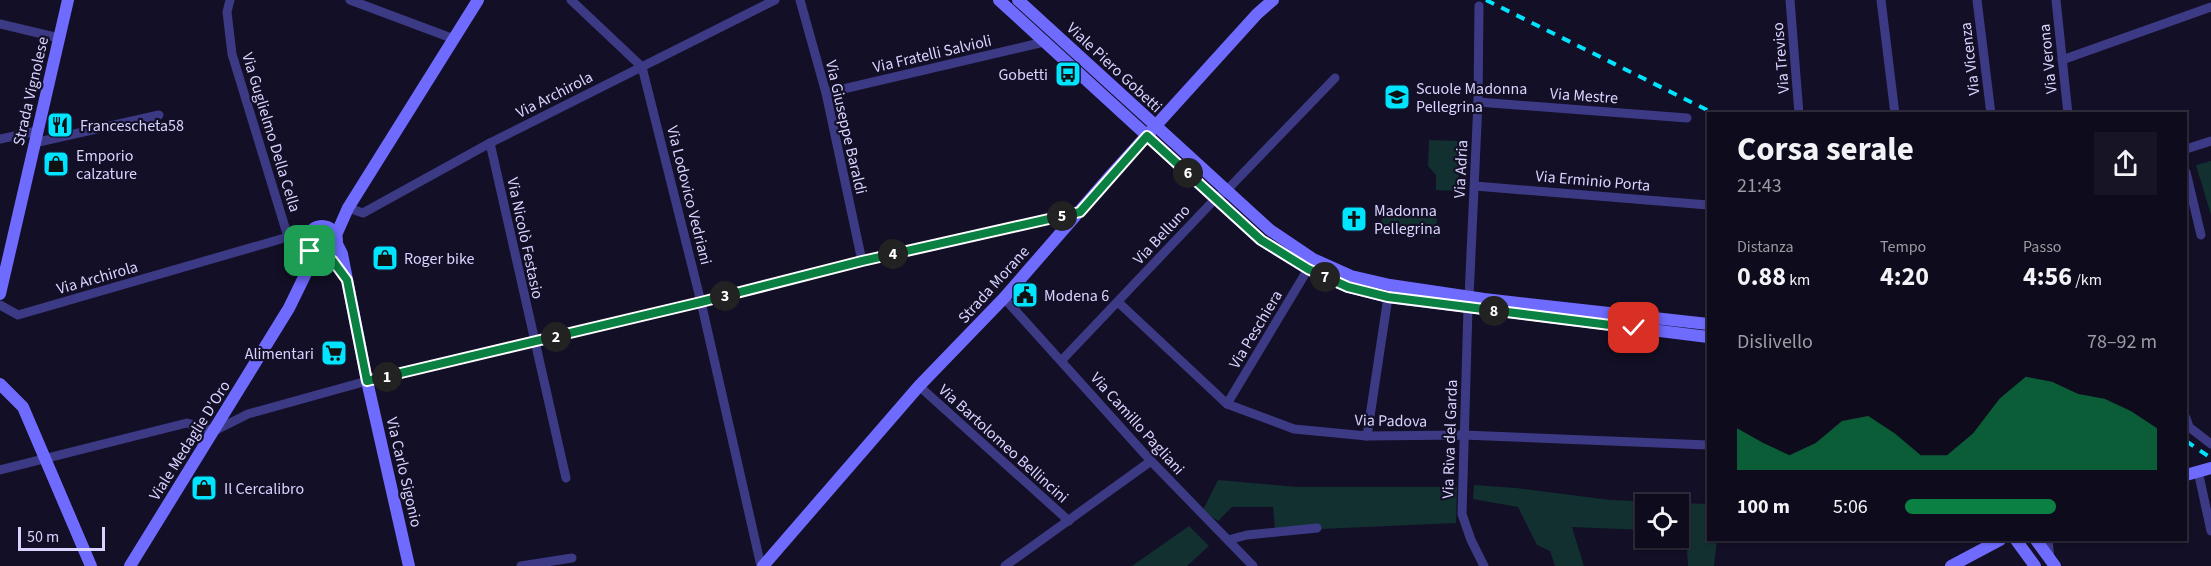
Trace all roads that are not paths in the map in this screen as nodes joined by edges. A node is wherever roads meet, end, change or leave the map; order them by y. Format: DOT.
graph roads {
  1 [pos="68,0"];
  2 [pos="230,0"];
  3 [pos="350,0"];
  4 [pos="478,0"];
  5 [pos="571,0"];
  6 [pos="775,0"];
  7 [pos="800,0"];
  8 [pos="999,0"];
  9 [pos="1018,0"];
  10 [pos="1273,0"];
  11 [pos="1790,0"];
  12 [pos="1881,0"];
  13 [pos="1977,0"];
  14 [pos="2056,0"];
  15 [pos="1479,6"];
  16 [pos="2211,7"];
  17 [pos="0,24"];
  18 [pos="1053,32"];
  19 [pos="59,38"];
  20 [pos="454,39"];
  21 [pos="1044,42"];
  22 [pos="2062,60"];
  23 [pos="642,67"];
  24 [pos="1335,78"];
  25 [pos="826,93"];
  26 [pos="1478,102"];
  27 [pos="1799,112"];
  28 [pos="1895,112"];
  29 [pos="1991,112"];
  30 [pos="2068,112"];
  31 [pos="159,116"];
  32 [pos="1687,118"];
  33 [pos="1151,132"];
  34 [pos="36,137"];
  35 [pos="0,139"];
  36 [pos="2211,141"];
  37 [pos="490,143"];
  38 [pos="2187,149"];
  39 [pos="2187,176"];
  40 [pos="1474,186"];
  41 [pos="1221,194"];
  42 [pos="1707,205"];
  43 [pos="348,208"];
  44 [pos="1080,212"];
  45 [pos="324,226"];
  46 [pos="2201,235"];
  47 [pos="308,236"];
  48 [pos="288,237"];
  49 [pos="337,240"];
  50 [pos="319,255"];
  51 [pos="862,261"];
  52 [pos="1311,264"];
  53 [pos="347,280"];
  54 [pos="1389,291"];
  55 [pos="0,294"];
  56 [pos="1004,298"];
  57 [pos="701,302"];
  58 [pos="1118,302"];
  59 [pos="1469,303"];
  60 [pos="0,305"];
  61 [pos="1707,324"];
  62 [pos="1707,338"];
  63 [pos="533,342"];
  64 [pos="1062,360"];
  65 [pos="367,381"];
  66 [pos="0,384"];
  67 [pos="919,386"];
  68 [pos="1227,404"];
  69 [pos="2187,421"];
  70 [pos="214,431"];
  71 [pos="1463,435"];
  72 [pos="1367,436"];
  73 [pos="2211,444"];
  74 [pos="1707,445"];
  75 [pos="45,459"];
  76 [pos="1151,461"];
  77 [pos="0,470"];
  78 [pos="2205,470"];
  79 [pos="2187,475"];
  80 [pos="566,478"];
  81 [pos="1069,521"];
  82 [pos="1317,528"];
  83 [pos="2211,531"];
  84 [pos="1228,540"];
  85 [pos="1998,541"];
  86 [pos="2017,541"];
  87 [pos="2037,541"];
  88 [pos="2048,541"];
  89 [pos="572,558"];
  90 [pos="2053,562"];
  91 [pos="90,566"];
  92 [pos="130,566"];
  93 [pos="409,566"];
  94 [pos="521,566"];
  95 [pos="762,566"];
  96 [pos="1005,566"];
  97 [pos="1253,566"];
  98 [pos="1484,566"];
  99 [pos="1951,566"];
  100 [pos="2035,566"];
  1 -- 19 [label="street, Strada Vignolese"];
  2 -- 48 [label="street, Via Guglielmo Della Cella"];
  3 -- 20 [label="street"];
  4 -- 20 [label="street"];
  5 -- 23 [label="street"];
  6 -- 23 [label="street, Via Archirola"];
  7 -- 25 [label="street, Via Giuseppe Baraldi"];
  8 -- 21 [label="street, Viale Piero Gobetti"];
  9 -- 18 [label="street, Viale Piero Gobetti"];
  10 -- 33 [label="street, Strada Morane"];
  11 -- 27 [label="street, Via Treviso"];
  12 -- 28 [label="street"];
  13 -- 29 [label="street, Via Vicenza"];
  14 -- 22 [label="street, Via Verona"];
  15 -- 26 [label="street, Via Adria"];
  16 -- 22 [label="street"];
  17 -- 19 [label="street"];
  18 -- 21 [label="street, Viale Piero Gobetti"];
  18 -- 33 [label="street, Viale Piero Gobetti"];
  19 -- 34 [label="street, Strada Vignolese"];
  20 -- 43 [label="street"];
  21 -- 25 [label="street, Via Fratelli Salvioli"];
  21 -- 33 [label="street, Viale Piero Gobetti"];
  22 -- 30 [label="street, Via Verona"];
  23 -- 37 [label="street, Via Archirola"];
  23 -- 57 [label="street, Via Lodovico Vedriani"];
  24 -- 41 [label="street, Via Belluno"];
  25 -- 51 [label="street, Via Giuseppe Baraldi"];
  26 -- 32 [label="street, Via Mestre"];
  26 -- 40 [label="street, Via Adria"];
  31 -- 34 [label="street"];
  33 -- 41 [label="street"];
  33 -- 44 [label="street, Strada Morane"];
  34 -- 35 [label="street"];
  34 -- 55 [label="street, Strada Vignolese"];
  36 -- 38 [label="street"];
  37 -- 43 [label="street, Via Archirola"];
  37 -- 63 [label="street, Via Nicolò Festasio"];
  39 -- 46 [label="street"];
  40 -- 42 [label="street, Via Erminio Porta"];
  40 -- 59 [label="street, Via Adria"];
  41 -- 52 [label="street"];
  41 -- 58 [label="street, Via Belluno"];
  43 -- 45 [label="street"];
  43 -- 49 [label="street"];
  44 -- 51 [label="street"];
  44 -- 56 [label="street, Strada Morane"];
  45 -- 47 [label="street"];
  45 -- 49 [label="street"];
  47 -- 48 [label="street, Via Archirola"];
  47 -- 50 [label="street"];
  48 -- 60 [label="street, Via Archirola"];
  49 -- 50 [label="street"];
  49 -- 53 [label="street, Via Carlo Sigonio"];
  50 -- 53 [label="street, Via Carlo Sigonio"];
  50 -- 70 [label="street, Viale Medaglie D'Oro"];
  51 -- 57 [label="street"];
  52 -- 54 [label="street"];
  52 -- 68 [label="street, Via Peschiera"];
  53 -- 65 [label="street, Via Carlo Sigonio"];
  54 -- 59 [label="street"];
  54 -- 72 [label="street"];
  56 -- 64 [label="street, Via Camillo Pagliani"];
  56 -- 67 [label="street, Strada Morane"];
  57 -- 63 [label="street"];
  57 -- 95 [label="street, Via Lodovico Vedriani"];
  58 -- 64 [label="street, Via Belluno"];
  58 -- 68 [label="street, Via Padova"];
  59 -- 61 [label="street"];
  59 -- 62 [label="street"];
  59 -- 71 [label="street, Via Riva del Garda"];
  63 -- 65 [label="street"];
  63 -- 80 [label="street, Via Nicolò Festasio"];
  64 -- 76 [label="street, Via Camillo Pagliani"];
  65 -- 70 [label="street"];
  65 -- 93 [label="street, Via Carlo Sigonio"];
  66 -- 75 [label="street"];
  67 -- 81 [label="street, Via Bartolomeo Bellincini"];
  67 -- 95 [label="street, Strada Morane"];
  68 -- 72 [label="street, Via Padova"];
  69 -- 73 [label="street"];
  70 -- 75 [label="street"];
  70 -- 92 [label="street, Viale Medaglie D'Oro"];
  71 -- 72 [label="street, Via Padova"];
  71 -- 74 [label="street, Via Padova"];
  71 -- 98 [label="street, Via Riva del Garda"];
  75 -- 77 [label="street"];
  75 -- 91 [label="street"];
  76 -- 81 [label="street"];
  76 -- 84 [label="street, Via Camillo Pagliani"];
  78 -- 79 [label="street"];
  78 -- 83 [label="street"];
  81 -- 96 [label="street"];
  82 -- 84 [label="street"];
  84 -- 97 [label="street, Via Camillo Pagliani"];
  85 -- 99 [label="street"];
  86 -- 100 [label="street"];
  87 -- 90 [label="street"];
  88 -- 90 [label="street"];
  89 -- 94 [label="street"];
}
